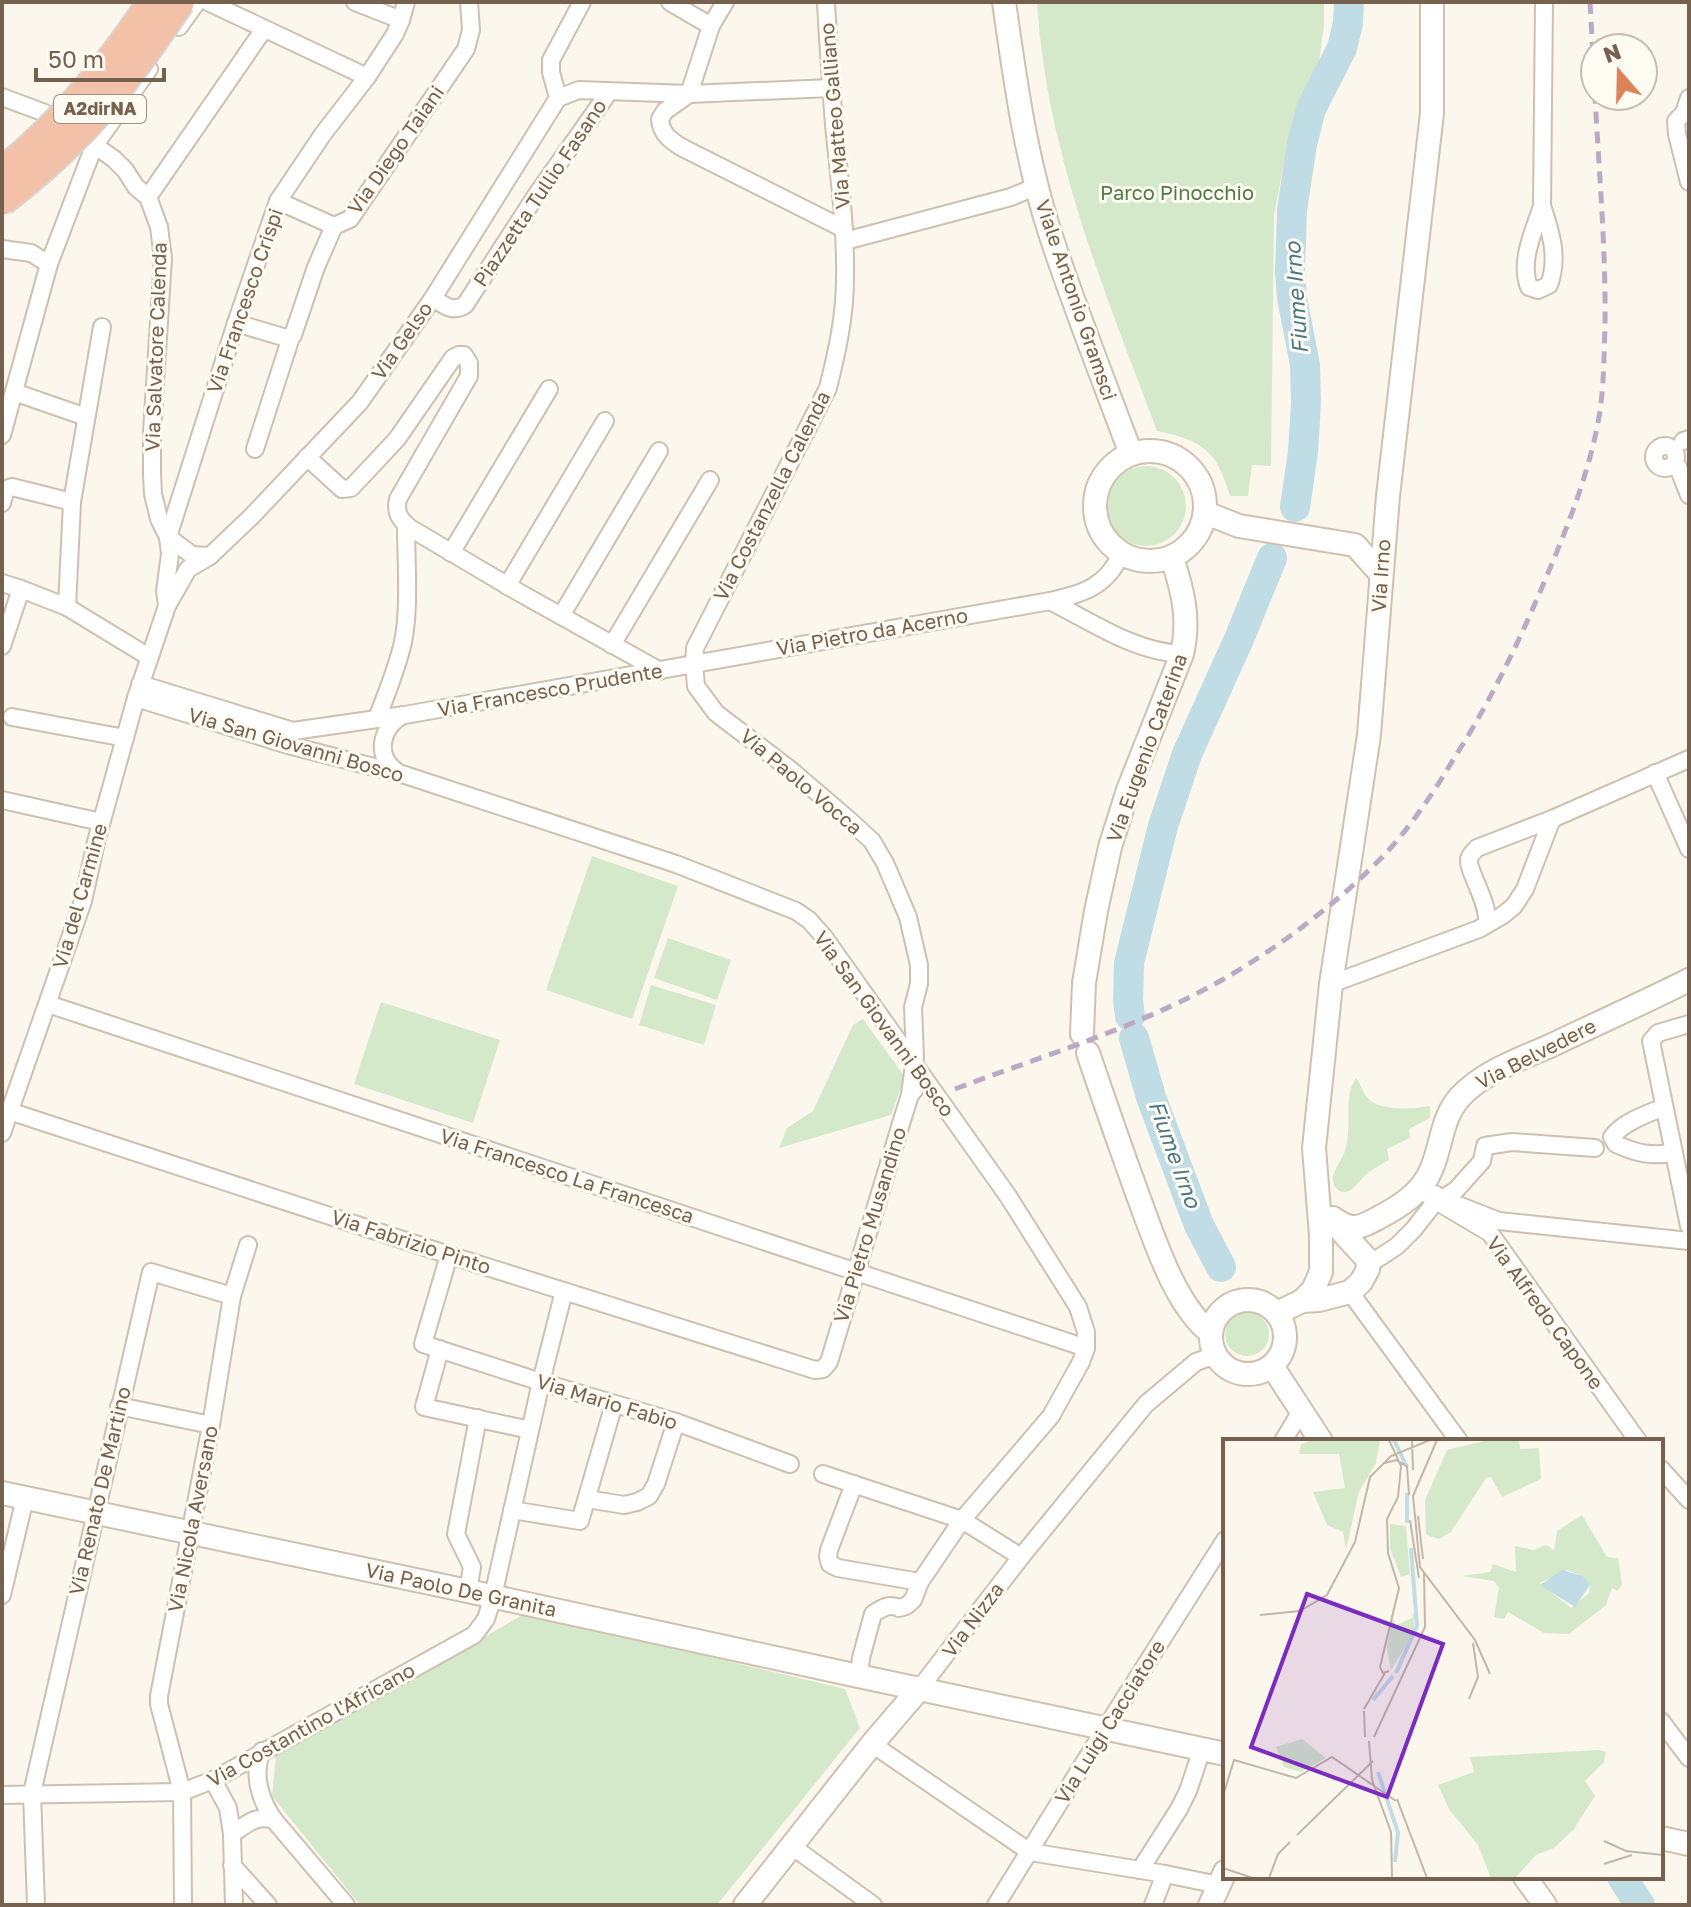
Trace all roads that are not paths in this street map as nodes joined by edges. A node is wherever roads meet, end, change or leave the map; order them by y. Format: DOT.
graph roads {
  1 [pos="152,2"];
  2 [pos="180,2"];
  3 [pos="197,2"];
  4 [pos="208,2"];
  5 [pos="355,2"];
  6 [pos="406,2"];
  7 [pos="469,2"];
  8 [pos="582,2"];
  9 [pos="670,2"];
  10 [pos="725,2"];
  11 [pos="826,2"];
  12 [pos="1004,2"];
  13 [pos="1432,2"];
  14 [pos="1544,2"];
  15 [pos="401,20"];
  16 [pos="711,26"];
  17 [pos="264,29"];
  18 [pos="367,77"];
  19 [pos="831,88"];
  20 [pos="609,92"];
  21 [pos="689,94"];
  22 [pos="2,97"];
  23 [pos="558,98"];
  24 [pos="1687,107"];
  25 [pos="45,113"];
  26 [pos="89,142"];
  27 [pos="2,172"];
  28 [pos="1688,175"];
  29 [pos="1037,186"];
  30 [pos="148,197"];
  31 [pos="2,201"];
  32 [pos="278,201"];
  33 [pos="1542,206"];
  34 [pos="334,226"];
  35 [pos="844,235"];
  36 [pos="2,249"];
  37 [pos="49,264"];
  38 [pos="433,298"];
  39 [pos="236,323"];
  40 [pos="102,327"];
  41 [pos="291,337"];
  42 [pos="549,389"];
  43 [pos="14,392"];
  44 [pos="86,417"];
  45 [pos="605,421"];
  46 [pos="2,435"];
  47 [pos="255,449"];
  48 [pos="659,451"];
  49 [pos="1131,454"];
  50 [pos="307,457"];
  51 [pos="1675,466"];
  52 [pos="710,480"];
  53 [pos="1688,489"];
  54 [pos="72,502"];
  55 [pos="2,503"];
  56 [pos="1386,511"];
  57 [pos="1206,513"];
  58 [pos="406,525"];
  59 [pos="168,537"];
  60 [pos="1355,545"];
  61 [pos="451,553"];
  62 [pos="1121,554"];
  63 [pos="210,556"];
  64 [pos="1172,558"];
  65 [pos="1381,574"];
  66 [pos="2,583"];
  67 [pos="507,586"];
  68 [pos="21,589"];
  69 [pos="1050,601"];
  70 [pos="167,606"];
  71 [pos="67,607"];
  72 [pos="561,616"];
  73 [pos="612,645"];
  74 [pos="2,646"];
  75 [pos="1182,654"];
  76 [pos="149,657"];
  77 [pos="694,664"];
  78 [pos="660,671"];
  79 [pos="138,691"];
  80 [pos="405,715"];
  81 [pos="12,717"];
  82 [pos="377,719"];
  83 [pos="125,738"];
  84 [pos="1689,759"];
  85 [pos="1655,773"];
  86 [pos="405,775"];
  87 [pos="2,800"];
  88 [pos="1552,819"];
  89 [pos="101,822"];
  90 [pos="1689,849"];
  91 [pos="1487,923"];
  92 [pos="1689,980"];
  93 [pos="1331,984"];
  94 [pos="48,1004"];
  95 [pos="884,1022"];
  96 [pos="1689,1024"];
  97 [pos="913,1037"];
  98 [pos="914,1065"];
  99 [pos="931,1089"];
  100 [pos="910,1095"];
  101 [pos="1664,1107"];
  102 [pos="9,1111"];
  103 [pos="2,1133"];
  104 [pos="1314,1148"];
  105 [pos="1595,1148"];
  106 [pos="1674,1153"];
  107 [pos="1684,1176"];
  108 [pos="1432,1191"];
  109 [pos="1333,1218"];
  110 [pos="1689,1226"];
  111 [pos="1689,1241"];
  112 [pos="248,1245"];
  113 [pos="449,1255"];
  114 [pos="1368,1265"];
  115 [pos="856,1272"];
  116 [pos="564,1291"];
  117 [pos="1340,1295"];
  118 [pos="232,1296"];
  119 [pos="1302,1301"];
  120 [pos="1277,1313"];
  121 [pos="1211,1333"];
  122 [pos="1086,1348"];
  123 [pos="440,1349"];
  124 [pos="1218,1358"];
  125 [pos="1272,1366"];
  126 [pos="815,1370"];
  127 [pos="541,1382"];
  128 [pos="614,1404"];
  129 [pos="119,1406"];
  130 [pos="1301,1411"];
  131 [pos="478,1418"];
  132 [pos="676,1422"];
  133 [pos="211,1425"];
  134 [pos="530,1430"];
  135 [pos="1284,1439"];
  136 [pos="1320,1439"];
  137 [pos="1458,1439"];
  138 [pos="1637,1439"];
  139 [pos="790,1464"];
  140 [pos="1663,1471"];
  141 [pos="823,1474"];
  142 [pos="854,1484"];
  143 [pos="2,1493"];
  144 [pos="25,1498"];
  145 [pos="587,1499"];
  146 [pos="1689,1500"];
  147 [pos="512,1510"];
  148 [pos="95,1511"];
  149 [pos="962,1520"];
  150 [pos="190,1533"];
  151 [pos="1223,1543"];
  152 [pos="1021,1557"];
  153 [pos="920,1582"];
  154 [pos="468,1591"];
  155 [pos="2,1595"];
  156 [pos="493,1596"];
  157 [pos="859,1676"];
  158 [pos="920,1688"];
  159 [pos="1663,1724"];
  160 [pos="1105,1729"];
  161 [pos="872,1744"];
  162 [pos="1202,1749"];
  163 [pos="262,1751"];
  164 [pos="1223,1754"];
  165 [pos="1689,1758"];
  166 [pos="213,1780"];
  167 [pos="182,1792"];
  168 [pos="32,1793"];
  169 [pos="2,1795"];
  170 [pos="274,1820"];
  171 [pos="232,1834"];
  172 [pos="1663,1838"];
  173 [pos="1689,1844"];
  174 [pos="793,1847"];
  175 [pos="1030,1852"];
  176 [pos="232,1865"];
  177 [pos="1140,1870"];
  178 [pos="1165,1874"];
  179 [pos="1526,1879"];
  180 [pos="1218,1887"];
  181 [pos="36,1905"];
  182 [pos="183,1905"];
  183 [pos="234,1905"];
  184 [pos="268,1905"];
  185 [pos="346,1905"];
  186 [pos="745,1905"];
  187 [pos="873,1905"];
  188 [pos="996,1905"];
  189 [pos="1153,1905"];
  190 [pos="1545,1905"];
  1 -- 27 [label="highway, A2dirNA, bridge"];
  2 -- 31 [label="highway, A2dirNA, bridge"];
  3 -- 26 [label="street"];
  4 -- 17 [label="street"];
  5 -- 15 [label="street"];
  6 -- 15 [label="street, Via Francesco Crispi"];
  7 -- 34 [label="street, Via Diego Taiani"];
  8 -- 23 [label="street"];
  9 -- 16 [label="street"];
  10 -- 16 [label="street"];
  11 -- 19 [label="street, Via Matteo Galliano"];
  12 -- 29 [label="main road, Viale Antonio Gramsci"];
  13 -- 56 [label="main road, Via Irno"];
  14 -- 33 [label="street"];
  15 -- 18 [label="street, Via Francesco Crispi"];
  16 -- 21 [label="street"];
  17 -- 18 [label="street"];
  17 -- 30 [label="street"];
  18 -- 32 [label="street, Via Francesco Crispi"];
  19 -- 21 [label="street"];
  19 -- 35 [label="street, Via Matteo Galliano"];
  20 -- 21 [label="street"];
  20 -- 23 [label="street"];
  20 -- 38 [label="street, Piazzetta Tullio Fasano"];
  21 -- 35 [label="street"];
  22 -- 25 [label="street"];
  23 -- 38 [label="street, Via Gelso"];
  24 -- 28 [label="street"];
  26 -- 30 [label="street, Via Salvatore Calenda"];
  26 -- 37 [label="street"];
  29 -- 35 [label="street"];
  29 -- 49 [label="main road, Viale Antonio Gramsci"];
  30 -- 59 [label="street, Via Salvatore Calenda"];
  32 -- 34 [label="street"];
  32 -- 39 [label="street, Via Francesco Crispi"];
  34 -- 41 [label="street, Via Diego Taiani"];
  35 -- 77 [label="street, Via Costanzella Calenda"];
  36 -- 37 [label="street"];
  37 -- 43 [label="street"];
  38 -- 50 [label="street, Via Gelso"];
  39 -- 41 [label="street"];
  39 -- 59 [label="street, Via Francesco Crispi"];
  40 -- 44 [label="street"];
  41 -- 47 [label="street, Via Diego Taiani"];
  42 -- 61 [label="street"];
  43 -- 44 [label="street"];
  43 -- 46 [label="street"];
  44 -- 54 [label="street"];
  45 -- 67 [label="street"];
  48 -- 72 [label="street"];
  49 -- 57 [label="main road"];
  49 -- 62 [label="main road"];
  50 -- 58 [label="street"];
  50 -- 63 [label="street, Via Gelso"];
  51 -- 53 [label="street"];
  52 -- 73 [label="street"];
  54 -- 55 [label="street"];
  54 -- 71 [label="street"];
  56 -- 60 [label="main road"];
  56 -- 65 [label="main road, Via Irno"];
  57 -- 60 [label="main road"];
  57 -- 64 [label="main road"];
  58 -- 61 [label="street"];
  58 -- 82 [label="street"];
  59 -- 63 [label="street"];
  59 -- 70 [label="street"];
  60 -- 65 [label="main road"];
  61 -- 67 [label="street"];
  62 -- 64 [label="main road"];
  62 -- 69 [label="street, Via Pietro da Acerno"];
  63 -- 70 [label="street, Via Gelso"];
  64 -- 75 [label="main road, Via Eugenio Caterina"];
  65 -- 93 [label="main road, Via Irno"];
  66 -- 68 [label="street"];
  67 -- 72 [label="street"];
  68 -- 71 [label="street"];
  68 -- 74 [label="street"];
  69 -- 75 [label="street"];
  69 -- 77 [label="street, Via Pietro da Acerno"];
  70 -- 76 [label="street, Via del Carmine"];
  71 -- 76 [label="street"];
  72 -- 73 [label="street"];
  73 -- 78 [label="street"];
  75 -- 121 [label="main road, Via Eugenio Caterina"];
  76 -- 79 [label="street, Via del Carmine"];
  77 -- 78 [label="street, Via Francesco Prudente"];
  77 -- 97 [label="street, Via Paolo Vocca"];
  78 -- 80 [label="street, Via Francesco Prudente"];
  79 -- 82 [label="street, Via Francesco Prudente"];
  79 -- 83 [label="street, Via del Carmine"];
  79 -- 86 [label="street, Via San Giovanni Bosco"];
  80 -- 82 [label="street, Via Francesco Prudente"];
  80 -- 86 [label="street"];
  81 -- 83 [label="street"];
  83 -- 89 [label="street, Via del Carmine"];
  84 -- 85 [label="street"];
  85 -- 88 [label="street"];
  85 -- 90 [label="street"];
  86 -- 95 [label="street, Via San Giovanni Bosco"];
  87 -- 89 [label="street"];
  88 -- 91 [label="street"];
  88 -- 91 [label="street"];
  89 -- 94 [label="street, Via del Carmine"];
  91 -- 93 [label="street"];
  92 -- 108 [label="main road, Via Belvedere"];
  93 -- 104 [label="main road, Via Irno"];
  94 -- 102 [label="street, Via del Carmine"];
  94 -- 115 [label="street, Via Francesco La Francesca"];
  95 -- 97 [label="street"];
  95 -- 98 [label="street, Via San Giovanni Bosco"];
  96 -- 101 [label="street"];
  97 -- 98 [label="street, Via Paolo Vocca"];
  98 -- 99 [label="street, Via San Giovanni Bosco"];
  98 -- 100 [label="street, Via Paolo Vocca"];
  99 -- 100 [label="street"];
  99 -- 122 [label="street, Via San Giovanni Bosco"];
  100 -- 115 [label="street, Via Pietro Musandino"];
  101 -- 106 [label="street"];
  101 -- 106 [label="street"];
  102 -- 103 [label="street, Via del Carmine"];
  102 -- 113 [label="street, Via Fabrizio Pinto"];
  104 -- 109 [label="main road, Via Irno"];
  104 -- 119 [label="main road, Via Irno"];
  105 -- 108 [label="street"];
  106 -- 107 [label="street"];
  107 -- 110 [label="street"];
  108 -- 109 [label="main road"];
  108 -- 111 [label="street"];
  108 -- 114 [label="street, Via Belvedere"];
  108 -- 138 [label="street, Via Alfredo Capone"];
  109 -- 114 [label="main road, Via Irno"];
  112 -- 118 [label="street, Via Nicola Aversano"];
  113 -- 116 [label="street, Via Fabrizio Pinto"];
  113 -- 123 [label="street, Via Mario Fabio"];
  114 -- 117 [label="main road"];
  115 -- 122 [label="street, Via Francesco La Francesca"];
  115 -- 126 [label="street, Via Pietro Musandino"];
  116 -- 126 [label="street, Via Fabrizio Pinto"];
  116 -- 127 [label="street, Via Costantino l'Africano"];
  117 -- 119 [label="main road"];
  117 -- 137 [label="street"];
  118 -- 129 [label="street, Via Renato De Martino"];
  118 -- 133 [label="street, Via Nicola Aversano"];
  119 -- 120 [label="main road"];
  120 -- 121 [label="main road"];
  120 -- 125 [label="main road"];
  121 -- 124 [label="main road"];
  122 -- 149 [label="street"];
  123 -- 127 [label="street, Via Mario Fabio"];
  123 -- 131 [label="street"];
  124 -- 125 [label="main road"];
  124 -- 152 [label="street, Via Nizza"];
  125 -- 130 [label="main road"];
  127 -- 128 [label="street, Via Mario Fabio"];
  127 -- 134 [label="street, Via Costantino l'Africano"];
  128 -- 132 [label="street, Via Mario Fabio"];
  128 -- 145 [label="street"];
  129 -- 133 [label="street"];
  129 -- 148 [label="street, Via Renato De Martino"];
  130 -- 135 [label="street"];
  130 -- 136 [label="main road"];
  131 -- 134 [label="street"];
  131 -- 154 [label="street"];
  132 -- 139 [label="street, Via Mario Fabio"];
  132 -- 145 [label="street"];
  133 -- 150 [label="street, Via Nicola Aversano"];
  134 -- 147 [label="street, Via Costantino l'Africano"];
  140 -- 146 [label="street"];
  141 -- 142 [label="street"];
  142 -- 149 [label="street"];
  142 -- 153 [label="street"];
  143 -- 144 [label="main road, Via Paolo De Granita"];
  144 -- 148 [label="main road, Via Paolo De Granita"];
  144 -- 155 [label="street"];
  145 -- 147 [label="street"];
  147 -- 156 [label="street, Via Costantino l'Africano"];
  148 -- 150 [label="main road, Via Paolo De Granita"];
  148 -- 168 [label="street, Via Renato De Martino"];
  149 -- 152 [label="street"];
  149 -- 153 [label="street"];
  150 -- 154 [label="main road, Via Paolo De Granita"];
  150 -- 167 [label="street, Via Nicola Aversano"];
  151 -- 160 [label="street, Via Luigi Cacciatore"];
  152 -- 158 [label="street, Via Nizza"];
  153 -- 157 [label="street"];
  154 -- 156 [label="main road, Via Paolo De Granita"];
  156 -- 157 [label="main road, Via Paolo De Granita"];
  156 -- 163 [label="street, Via Costantino l'Africano"];
  157 -- 158 [label="main road, Via Paolo De Granita"];
  158 -- 160 [label="main road, Via Paolo De Granita"];
  158 -- 161 [label="main road, Via Nizza"];
  159 -- 165 [label="street"];
  160 -- 162 [label="main road, Via Paolo De Granita"];
  160 -- 175 [label="street, Via Luigi Cacciatore"];
  161 -- 174 [label="main road, Via Nizza"];
  161 -- 175 [label="street"];
  162 -- 164 [label="main road, Via Paolo De Granita"];
  162 -- 177 [label="street"];
  163 -- 166 [label="street, Via Costantino l'Africano"];
  163 -- 170 [label="street"];
  166 -- 167 [label="street, Via Costantino l'Africano"];
  166 -- 171 [label="street"];
  167 -- 168 [label="street, Via Costantino l'Africano"];
  167 -- 182 [label="street, Via Nicola Aversano"];
  168 -- 169 [label="street, Via Costantino l'Africano"];
  168 -- 181 [label="street, Via Renato De Martino"];
  170 -- 171 [label="street"];
  170 -- 185 [label="street"];
  171 -- 176 [label="street"];
  172 -- 173 [label="main road"];
  174 -- 186 [label="main road, Via Nizza"];
  174 -- 187 [label="street"];
  175 -- 177 [label="street"];
  175 -- 188 [label="street, Via Luigi Cacciatore"];
  176 -- 183 [label="street"];
  176 -- 184 [label="street"];
  177 -- 178 [label="street"];
  178 -- 180 [label="street"];
  178 -- 189 [label="street"];
  179 -- 190 [label="main road"];
}
